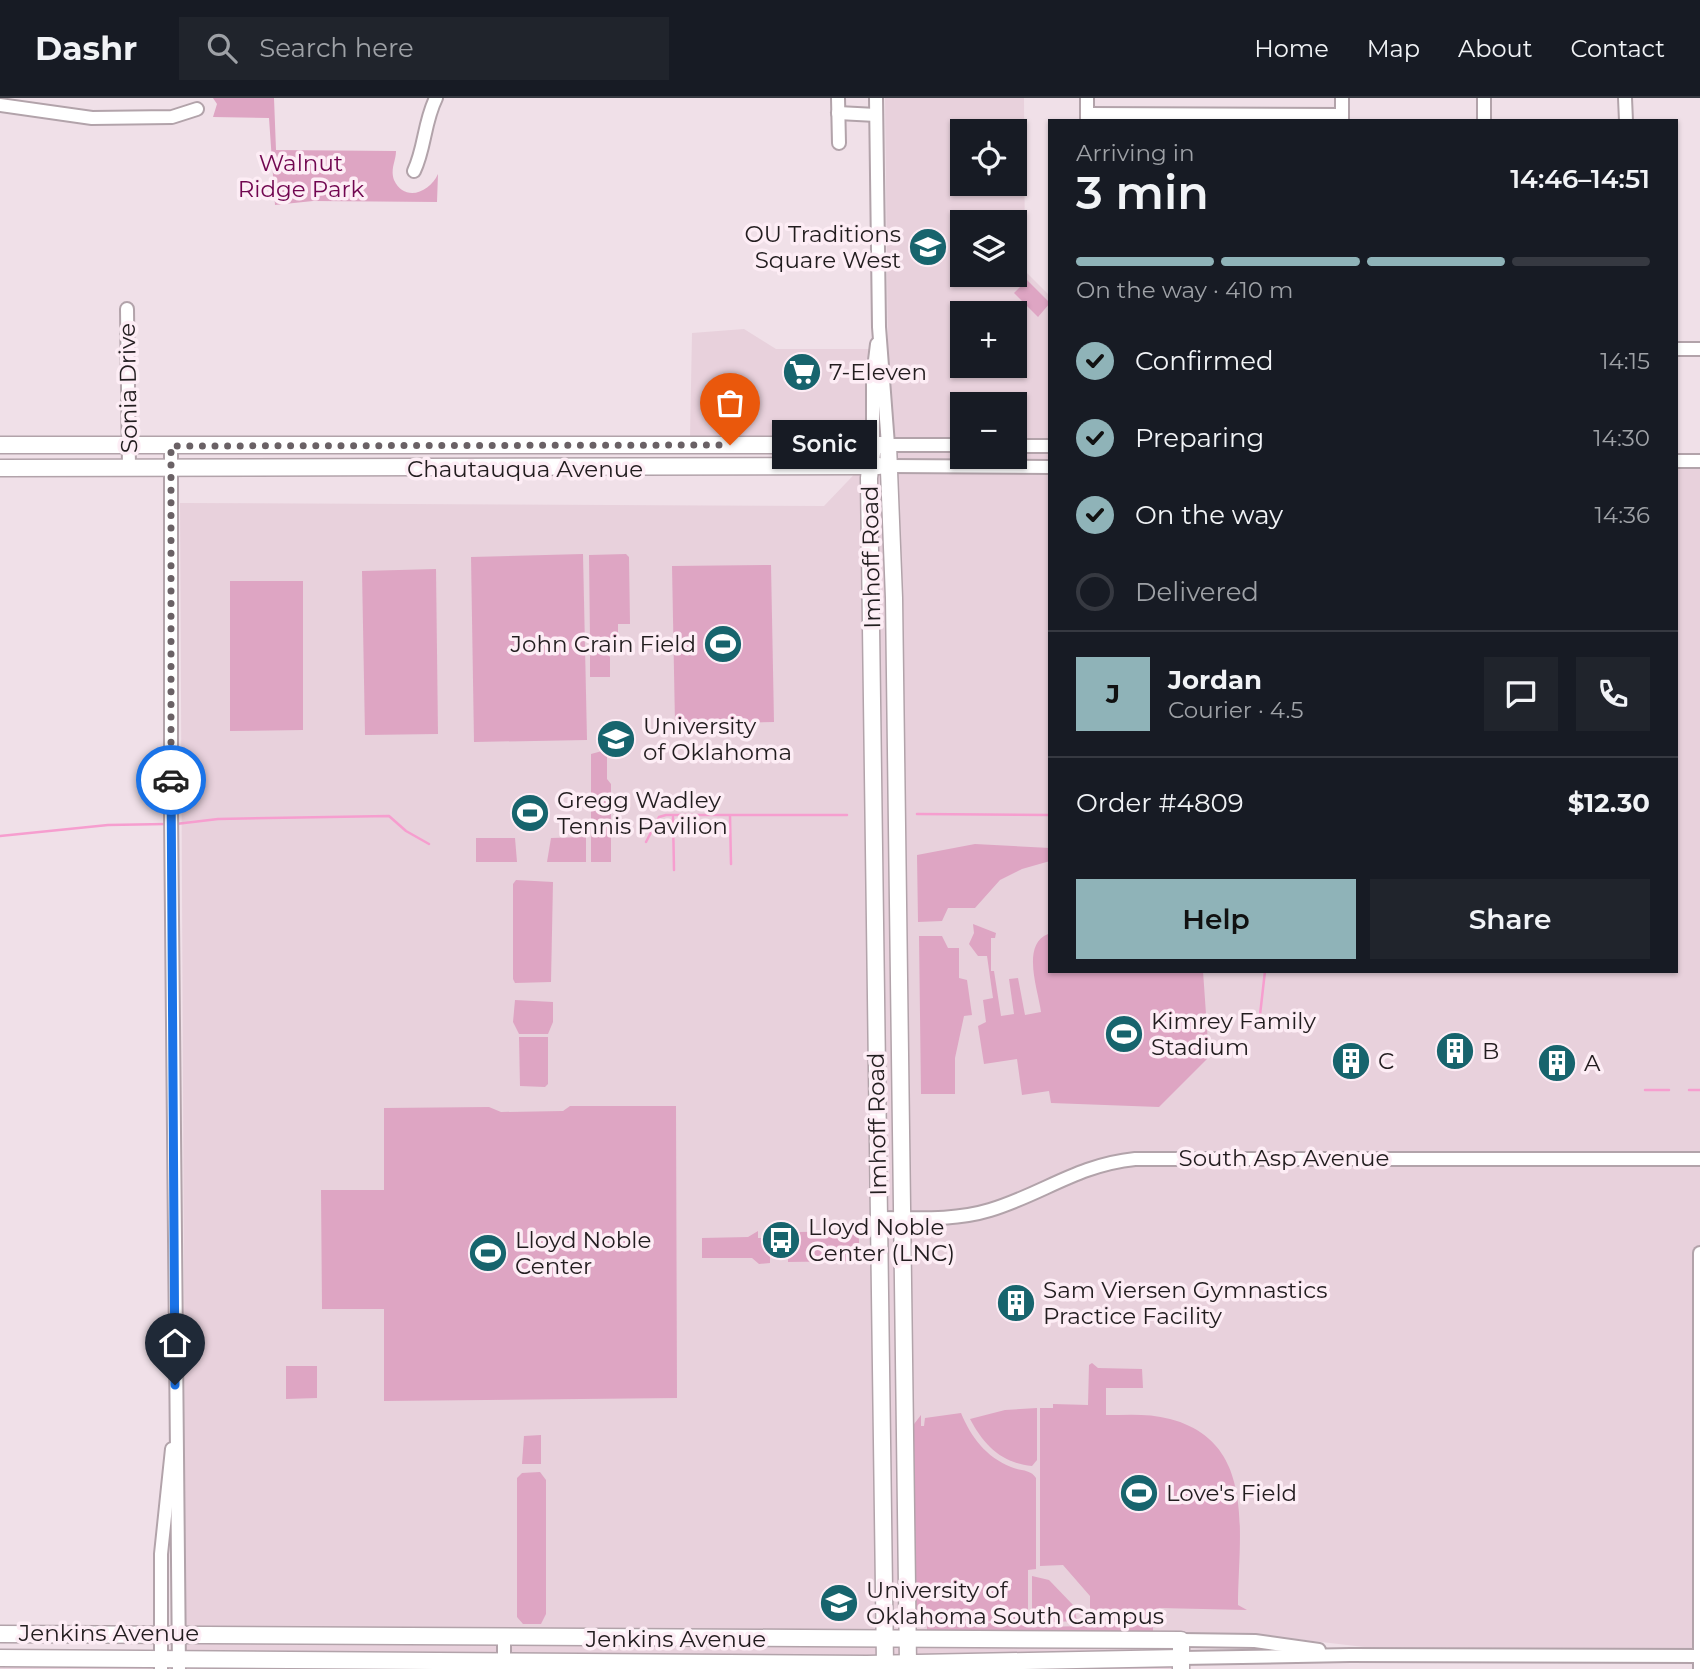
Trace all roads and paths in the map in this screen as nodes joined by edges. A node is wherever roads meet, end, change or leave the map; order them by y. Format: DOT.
graph roads {
  1 [pos="436,98"];
  2 [pos="838,98"];
  3 [pos="876,98"];
  4 [pos="1087,98"];
  5 [pos="1342,98"];
  6 [pos="1484,98"];
  7 [pos="1625,98"];
  8 [pos="0,105"];
  9 [pos="197,109"];
  10 [pos="838,113"];
  11 [pos="876,115"];
  12 [pos="1087,118"];
  13 [pos="1342,118"];
  14 [pos="1484,119"];
  15 [pos="1626,119"];
  16 [pos="839,144"];
  17 [pos="414,171"];
  18 [pos="127,309"];
  19 [pos="1678,349"];
  20 [pos="1700,349"];
  21 [pos="0,445"];
  22 [pos="880,445"];
  23 [pos="950,445"];
  24 [pos="130,446"];
  25 [pos="171,446"];
  26 [pos="1027,446"];
  27 [pos="1048,446"];
  28 [pos="1678,461"];
  29 [pos="1700,461"];
  30 [pos="870,467"];
  31 [pos="888,467"];
  32 [pos="1048,467"];
  33 [pos="0,468"];
  34 [pos="129,468"];
  35 [pos="171,468"];
  36 [pos="1700,1158"];
  37 [pos="878,1218"];
  38 [pos="902,1218"];
  39 [pos="1700,1253"];
  40 [pos="175,1417"];
  41 [pos="0,1633"];
  42 [pos="160,1633"];
  43 [pos="179,1633"];
  44 [pos="505,1637"];
  45 [pos="632,1640"];
  46 [pos="717,1640"];
  47 [pos="884,1640"];
  48 [pos="908,1640"];
  49 [pos="1181,1640"];
  50 [pos="1350,1655"];
  51 [pos="1700,1656"];
  52 [pos="0,1658"];
  53 [pos="1550,1662"];
  54 [pos="161,1663"];
  55 [pos="179,1663"];
  56 [pos="631,1663"];
  57 [pos="716,1663"];
  58 [pos="908,1663"];
  59 [pos="1181,1663"];
  60 [pos="884,1664"];
  61 [pos="505,1665"];
  62 [pos="838,1666"];
  63 [pos="1700,1669"];
  1 -- 17 [label="street"];
  2 -- 10 [label="street"];
  3 -- 11 [label="street, Imhoff Road"];
  4 -- 12 [label="street"];
  5 -- 13 [label="street"];
  6 -- 14 [label="street"];
  7 -- 15 [label="street"];
  8 -- 9 [label="street"];
  10 -- 11 [label="street"];
  10 -- 16 [label="street"];
  11 -- 22 [label="street, Imhoff Road"];
  12 -- 13 [label="street"];
  18 -- 24 [label="street, Sonia Drive"];
  19 -- 20 [label="street"];
  21 -- 24 [label="main road, Chautauqua Avenue"];
  22 -- 23 [label="street, Chautauqua Avenue"];
  22 -- 25 [label="main road, Chautauqua Avenue"];
  22 -- 30 [label="main road, Imhoff Road"];
  22 -- 31 [label="main road, Imhoff Road"];
  24 -- 25 [label="main road, Chautauqua Avenue"];
  24 -- 34 [label="street, Sonia Drive"];
  25 -- 35 [label="street"];
  26 -- 27 [label="street"];
  28 -- 29 [label="street"];
  30 -- 31 [label="main road, Chautauqua Avenue"];
  30 -- 35 [label="main road, Chautauqua Avenue"];
  30 -- 37 [label="main road, Imhoff Road"];
  31 -- 32 [label="street, Chautauqua Avenue"];
  31 -- 38 [label="main road, Imhoff Road"];
  33 -- 34 [label="main road, Chautauqua Avenue"];
  34 -- 35 [label="main road, Chautauqua Avenue"];
  35 -- 40 [label="street"];
  36 -- 38 [label="street, South Asp Avenue"];
  37 -- 38 [label="street, South Asp Avenue"];
  37 -- 47 [label="main road, Imhoff Road"];
  38 -- 48 [label="main road, Imhoff Road"];
  39 -- 51 [label="street"];
  40 -- 42 [label="street"];
  40 -- 43 [label="street"];
  41 -- 42 [label="main road, Jenkins Avenue"];
  42 -- 43 [label="main road, Jenkins Avenue"];
  42 -- 54 [label="street"];
  43 -- 44 [label="main road, Jenkins Avenue"];
  43 -- 55 [label="street"];
  44 -- 45 [label="main road, Jenkins Avenue"];
  44 -- 61 [label="street"];
  45 -- 46 [label="main road, Jenkins Avenue"];
  45 -- 56 [label="main road"];
  46 -- 47 [label="main road, Jenkins Avenue"];
  46 -- 57 [label="main road"];
  47 -- 48 [label="main road, Jenkins Avenue"];
  47 -- 60 [label="main road, Imhoff Road"];
  48 -- 49 [label="main road, Jenkins Avenue"];
  48 -- 58 [label="main road, Imhoff Road"];
  49 -- 50 [label="street, Jenkins Avenue"];
  49 -- 59 [label="main road"];
  50 -- 53 [label="street, Jenkins Avenue"];
  50 -- 59 [label="street, Jenkins Avenue"];
  51 -- 53 [label="street, Jenkins Avenue"];
  51 -- 63 [label="street"];
  52 -- 54 [label="main road, Jenkins Avenue"];
  54 -- 55 [label="main road, Jenkins Avenue"];
  55 -- 61 [label="main road, Jenkins Avenue"];
  56 -- 57 [label="main road, Jenkins Avenue"];
  56 -- 61 [label="main road, Jenkins Avenue"];
  57 -- 62 [label="main road, Jenkins Avenue"];
  58 -- 59 [label="main road, Jenkins Avenue"];
  58 -- 60 [label="main road, Jenkins Avenue"];
  60 -- 62 [label="main road, Jenkins Avenue"];
}
